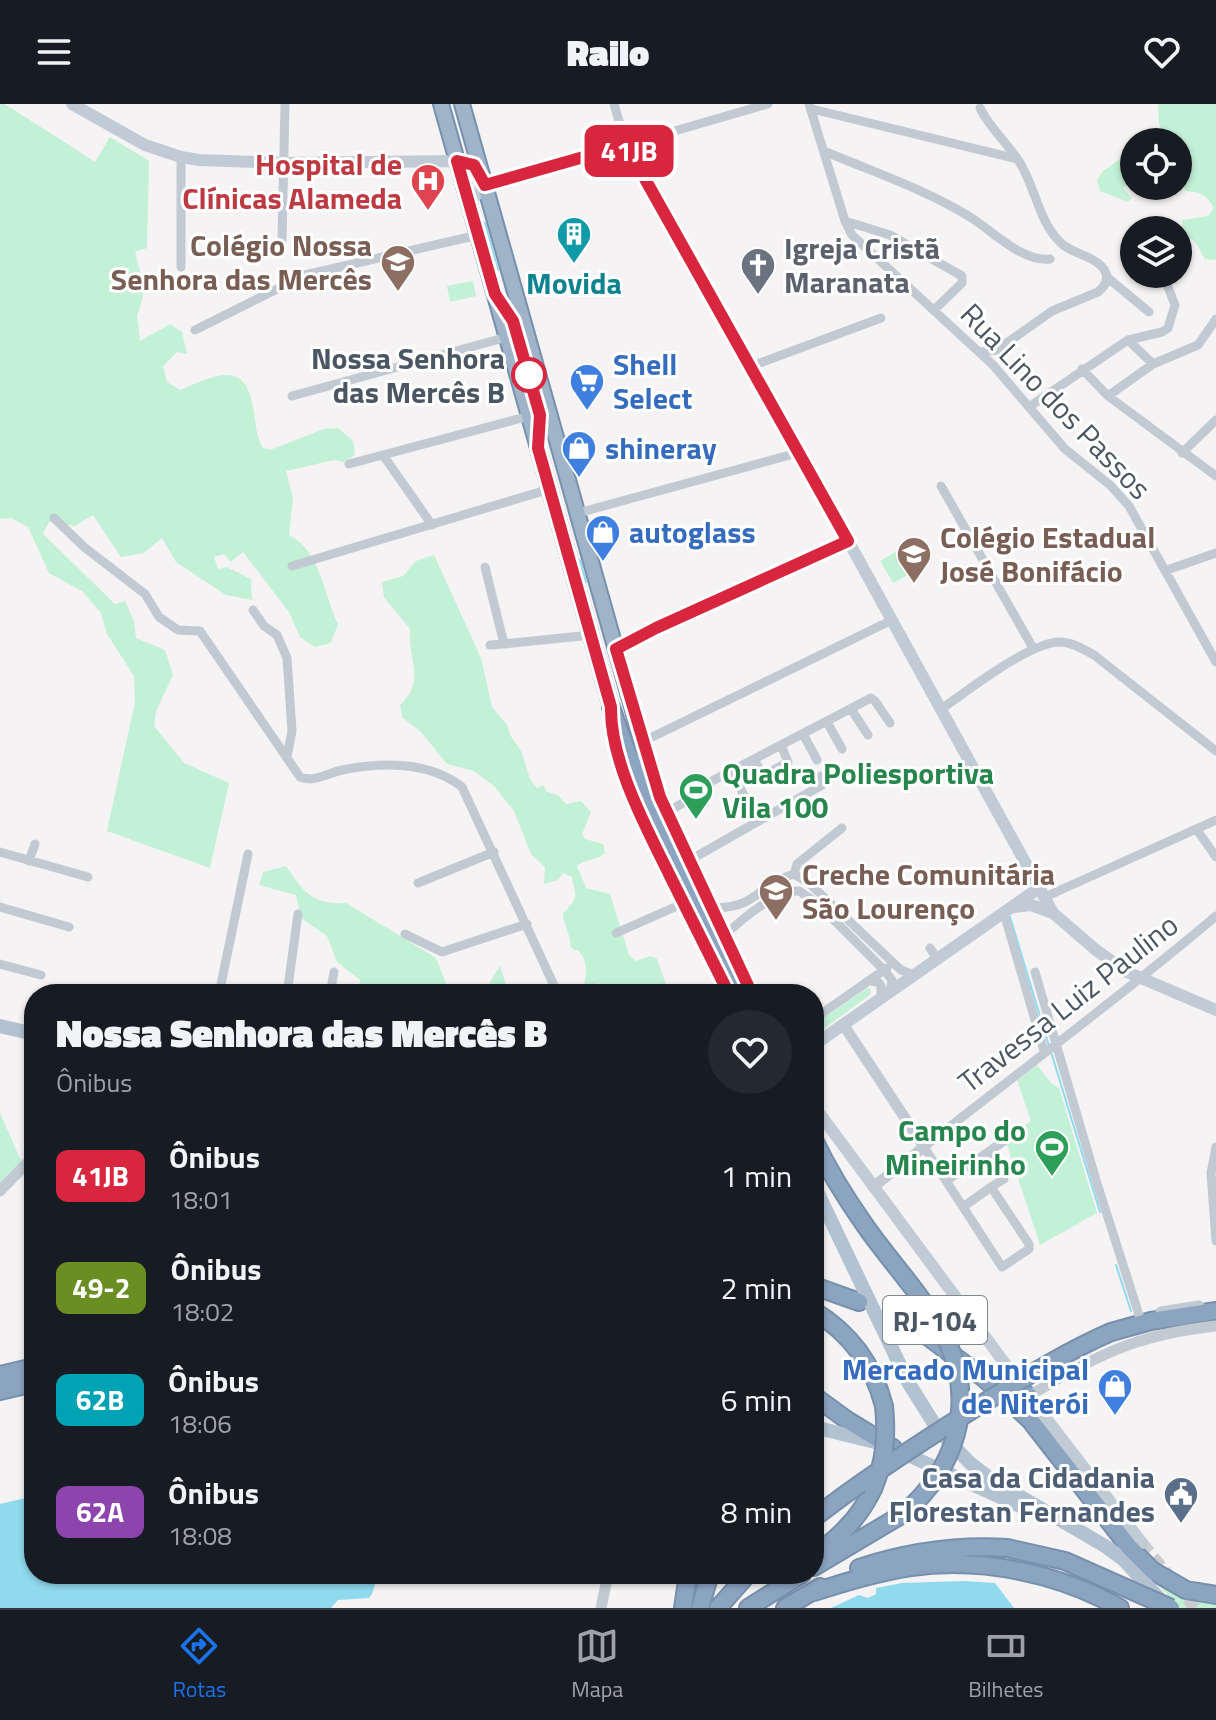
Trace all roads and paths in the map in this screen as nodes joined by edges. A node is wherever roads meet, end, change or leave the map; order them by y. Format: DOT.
graph roads {
  1 [pos="72,104"];
  2 [pos="285,104"];
  3 [pos="441,104"];
  4 [pos="462,104"];
  5 [pos="614,104"];
  6 [pos="768,104"];
  7 [pos="810,106"];
  8 [pos="980,108"];
  9 [pos="626,145"];
  10 [pos="824,151"];
  11 [pos="181,157"];
  12 [pos="1017,159"];
  13 [pos="457,161"];
  14 [pos="284,163"];
  15 [pos="485,185"];
  16 [pos="469,203"];
  17 [pos="845,221"];
  18 [pos="478,235"];
  19 [pos="282,241"];
  20 [pos="1050,259"];
  21 [pos="181,267"];
  22 [pos="1108,278"];
  23 [pos="1168,288"];
  24 [pos="934,310"];
  25 [pos="1149,312"];
  26 [pos="881,318"];
  27 [pos="1216,319"];
  28 [pos="195,330"];
  29 [pos="507,337"];
  30 [pos="1128,340"];
  31 [pos="997,350"];
  32 [pos="979,352"];
  33 [pos="1153,364"];
  34 [pos="993,365"];
  35 [pos="752,366"];
  36 [pos="1082,369"];
  37 [pos="292,396"];
  38 [pos="1108,396"];
  39 [pos="1029,407"];
  40 [pos="529,416"];
  41 [pos="1216,420"];
  42 [pos="797,453"];
  43 [pos="1182,453"];
  44 [pos="383,455"];
  45 [pos="349,464"];
  46 [pos="1216,476"];
  47 [pos="941,486"];
  48 [pos="550,489"];
  49 [pos="578,513"];
  50 [pos="54,518"];
  51 [pos="432,525"];
  52 [pos="848,541"];
  53 [pos="1216,553"];
  54 [pos="292,566"];
  55 [pos="485,567"];
  56 [pos="1167,570"];
  57 [pos="253,610"];
  58 [pos="892,620"];
  59 [pos="591,635"];
  60 [pos="504,644"];
  61 [pos="490,645"];
  62 [pos="1033,648"];
  63 [pos="616,649"];
  64 [pos="1216,662"];
  65 [pos="611,707"];
  66 [pos="851,709"];
  67 [pos="941,709"];
  68 [pos="827,722"];
  69 [pos="890,723"];
  70 [pos="803,734"];
  71 [pos="868,735"];
  72 [pos="643,744"];
  73 [pos="781,745"];
  74 [pos="842,749"];
  75 [pos="1216,751"];
  76 [pos="287,757"];
  77 [pos="754,759"];
  78 [pos="817,760"];
  79 [pos="732,770"];
  80 [pos="821,776"];
  81 [pos="745,798"];
  82 [pos="667,812"];
  83 [pos="1216,820"];
  84 [pos="842,828"];
  85 [pos="1216,829"];
  86 [pos="1197,830"];
  87 [pos="35,844"];
  88 [pos="0,852"];
  89 [pos="494,852"];
  90 [pos="248,854"];
  91 [pos="1216,857"];
  92 [pos="690,860"];
  93 [pos="29,861"];
  94 [pos="794,874"];
  95 [pos="88,877"];
  96 [pos="418,883"];
  97 [pos="1042,892"];
  98 [pos="684,903"];
  99 [pos="0,907"];
  100 [pos="1008,910"];
  101 [pos="1053,913"];
  102 [pos="298,914"];
  103 [pos="707,915"];
  104 [pos="1216,916"];
  105 [pos="527,924"];
  106 [pos="69,927"];
  107 [pos="616,933"];
  108 [pos="405,934"];
  109 [pos="725,935"];
  110 [pos="894,963"];
  111 [pos="0,964"];
  112 [pos="884,970"];
  113 [pos="334,972"];
  114 [pos="1035,972"];
  115 [pos="41,975"];
  116 [pos="914,975"];
  117 [pos="1140,979"];
  118 [pos="868,981"];
  119 [pos="221,984"];
  120 [pos="288,984"];
  121 [pos="332,984"];
  122 [pos="554,984"];
  123 [pos="724,984"];
  124 [pos="732,984"];
  125 [pos="739,984"];
  126 [pos="747,984"];
  127 [pos="886,994"];
  128 [pos="1216,1010"];
  129 [pos="824,1012"];
  130 [pos="843,1024"];
  131 [pos="0,1026"];
  132 [pos="24,1032"];
  133 [pos="0,1035"];
  134 [pos="824,1038"];
  135 [pos="24,1040"];
  136 [pos="1056,1042"];
  137 [pos="1044,1051"];
  138 [pos="824,1120"];
  139 [pos="1004,1141"];
  140 [pos="924,1147"];
  141 [pos="1216,1147"];
  142 [pos="987,1153"];
  143 [pos="824,1158"];
  144 [pos="24,1166"];
  145 [pos="946,1181"];
  146 [pos="873,1187"];
  147 [pos="991,1187"];
  148 [pos="0,1191"];
  149 [pos="824,1206"];
  150 [pos="963,1207"];
  151 [pos="1216,1241"];
  152 [pos="824,1290"];
  153 [pos="859,1302"];
  154 [pos="1216,1304"];
  155 [pos="1216,1311"];
  156 [pos="824,1317"];
  157 [pos="1140,1318"];
  158 [pos="1216,1326"];
  159 [pos="24,1369"];
  160 [pos="0,1375"];
  161 [pos="1016,1377"];
  162 [pos="24,1385"];
  163 [pos="0,1391"];
  164 [pos="1029,1396"];
  165 [pos="824,1403"];
  166 [pos="824,1429"];
  167 [pos="893,1448"];
  168 [pos="824,1510"];
  169 [pos="1063,1523"];
  170 [pos="1142,1543"];
  171 [pos="824,1547"];
  172 [pos="824,1561"];
  173 [pos="606,1584"];
  174 [pos="687,1584"];
  175 [pos="707,1584"];
  176 [pos="739,1584"];
  177 [pos="773,1584"];
  178 [pos="786,1584"];
  179 [pos="814,1592"];
  180 [pos="1211,1593"];
  181 [pos="601,1608"];
  182 [pos="683,1608"];
  183 [pos="700,1608"];
  184 [pos="718,1608"];
  185 [pos="741,1608"];
  186 [pos="748,1608"];
  187 [pos="785,1608"];
  188 [pos="1120,1608"];
  189 [pos="1169,1608"];
  1 -- 11 [label="main road"];
  2 -- 14 [label="street"];
  3 -- 13 [label="highway"];
  4 -- 15 [label="highway"];
  5 -- 9 [label="street"];
  6 -- 9 [label="street"];
  7 -- 10 [label="street, Rua Lino dos Passos"];
  7 -- 12 [label="street"];
  8 -- 12 [label="street"];
  9 -- 15 [label="main road"];
  9 -- 35 [label="main road"];
  10 -- 17 [label="street, Rua Lino dos Passos"];
  10 -- 20 [label="street"];
  11 -- 14 [label="main road"];
  11 -- 21 [label="street"];
  12 -- 22 [label="street"];
  13 -- 14 [label="main road"];
  13 -- 15 [label="main road"];
  13 -- 16 [label="highway"];
  14 -- 19 [label="street"];
  15 -- 16 [label="main road"];
  15 -- 49 [label="highway"];
  16 -- 18 [label="highway"];
  17 -- 24 [label="street, Rua Lino dos Passos"];
  17 -- 24 [label="street"];
  18 -- 28 [label="street"];
  18 -- 29 [label="highway"];
  22 -- 25 [label="street"];
  22 -- 31 [label="street"];
  23 -- 30 [label="street"];
  24 -- 32 [label="street, Rua Lino dos Passos"];
  26 -- 35 [label="street"];
  27 -- 33 [label="street"];
  29 -- 37 [label="street"];
  29 -- 40 [label="highway"];
  30 -- 33 [label="street"];
  30 -- 36 [label="street"];
  31 -- 32 [label="street"];
  31 -- 34 [label="street"];
  32 -- 34 [label="street, Rua Lino dos Passos"];
  33 -- 38 [label="street"];
  34 -- 39 [label="street, Rua Lino dos Passos"];
  35 -- 42 [label="main road"];
  36 -- 38 [label="street, Rua Lino dos Passos"];
  36 -- 39 [label="street"];
  38 -- 43 [label="street, Rua Lino dos Passos"];
  39 -- 56 [label="street, Rua Lino dos Passos"];
  40 -- 44 [label="street"];
  40 -- 48 [label="highway"];
  41 -- 43 [label="street"];
  42 -- 49 [label="street"];
  42 -- 52 [label="main road"];
  43 -- 46 [label="street, Rua Lino dos Passos"];
  44 -- 45 [label="street"];
  44 -- 51 [label="street"];
  47 -- 62 [label="street"];
  48 -- 51 [label="street"];
  48 -- 59 [label="highway"];
  49 -- 63 [label="highway"];
  50 -- 76 [label="street"];
  51 -- 54 [label="street"];
  52 -- 58 [label="main road"];
  52 -- 63 [label="street"];
  53 -- 56 [label="street"];
  55 -- 60 [label="street"];
  56 -- 64 [label="street, Rua Lino dos Passos"];
  57 -- 76 [label="street"];
  58 -- 67 [label="main road"];
  58 -- 72 [label="street"];
  59 -- 60 [label="street"];
  59 -- 65 [label="highway"];
  60 -- 61 [label="street"];
  62 -- 67 [label="street"];
  62 -- 75 [label="street"];
  63 -- 72 [label="highway"];
  65 -- 98 [label="main road"];
  65 -- 103 [label="highway"];
  66 -- 68 [label="street"];
  66 -- 69 [label="street"];
  66 -- 71 [label="street"];
  67 -- 97 [label="main road"];
  68 -- 70 [label="street"];
  68 -- 74 [label="street"];
  70 -- 73 [label="street"];
  70 -- 78 [label="street"];
  72 -- 82 [label="main road"];
  72 -- 103 [label="highway"];
  73 -- 77 [label="street"];
  73 -- 77 [label="street"];
  76 -- 89 [label="street"];
  77 -- 79 [label="street"];
  79 -- 81 [label="street"];
  79 -- 82 [label="street"];
  80 -- 92 [label="street"];
  82 -- 92 [label="main road"];
  83 -- 86 [label="street"];
  84 -- 94 [label="street"];
  85 -- 86 [label="street"];
  86 -- 91 [label="street"];
  86 -- 97 [label="street"];
  87 -- 93 [label="street"];
  88 -- 93 [label="street"];
  89 -- 96 [label="street"];
  89 -- 105 [label="street"];
  90 -- 119 [label="street"];
  92 -- 103 [label="main road"];
  93 -- 95 [label="street"];
  94 -- 103 [label="street"];
  94 -- 110 [label="street"];
  97 -- 100 [label="main road"];
  97 -- 101 [label="main road"];
  98 -- 107 [label="street"];
  98 -- 123 [label="main road"];
  99 -- 106 [label="street"];
  100 -- 101 [label="main road"];
  100 -- 116 [label="main road"];
  100 -- 137 [label="street"];
  101 -- 117 [label="main road"];
  102 -- 120 [label="street"];
  103 -- 109 [label="main road"];
  103 -- 124 [label="highway"];
  103 -- 125 [label="highway"];
  104 -- 117 [label="street, Travessa Luiz Paulino"];
  105 -- 108 [label="street"];
  105 -- 122 [label="street"];
  109 -- 112 [label="street"];
  109 -- 126 [label="main road"];
  110 -- 112 [label="street"];
  110 -- 116 [label="street"];
  111 -- 115 [label="street"];
  112 -- 118 [label="street"];
  112 -- 127 [label="street"];
  113 -- 121 [label="street"];
  114 -- 136 [label="street"];
  116 -- 127 [label="main road"];
  117 -- 128 [label="main road"];
  117 -- 136 [label="street, Travessa Luiz Paulino"];
  118 -- 127 [label="street"];
  118 -- 129 [label="street"];
  127 -- 130 [label="main road"];
  130 -- 134 [label="main road"];
  130 -- 140 [label="street"];
  131 -- 132 [label="main road"];
  133 -- 135 [label="main road"];
  136 -- 137 [label="street, Travessa Luiz Paulino"];
  136 -- 157 [label="street"];
  137 -- 140 [label="street, Travessa Luiz Paulino"];
  138 -- 146 [label="main road"];
  139 -- 142 [label="street"];
  140 -- 145 [label="street"];
  140 -- 146 [label="street, Travessa Luiz Paulino"];
  141 -- 151 [label="street"];
  142 -- 145 [label="street"];
  142 -- 147 [label="street"];
  143 -- 172 [label="highway, RJ-104, bridge"];
  144 -- 148 [label="street"];
  145 -- 150 [label="street"];
  146 -- 161 [label="main road"];
  147 -- 150 [label="street"];
  147 -- 150 [label="street"];
  149 -- 169 [label="main road"];
  152 -- 153 [label="highway"];
  154 -- 157 [label="street"];
  155 -- 168 [label="highway, bridge"];
  156 -- 171 [label="highway, bridge"];
  157 -- 161 [label="street"];
  158 -- 164 [label="street"];
  159 -- 160 [label="highway"];
  161 -- 164 [label="main road"];
  162 -- 163 [label="highway"];
  164 -- 170 [label="main road"];
  164 -- 180 [label="highway"];
  165 -- 167 [label="highway"];
  166 -- 167 [label="main road"];
  167 -- 169 [label="main road"];
  169 -- 189 [label="main road"];
  173 -- 181 [label="street"];
  174 -- 182 [label="highway"];
  175 -- 183 [label="highway"];
  176 -- 184 [label="highway"];
  177 -- 185 [label="highway"];
  178 -- 186 [label="highway"];
  179 -- 187 [label="highway"];
  179 -- 188 [label="highway"];
  179 -- 189 [label="highway, bridge"];
}
